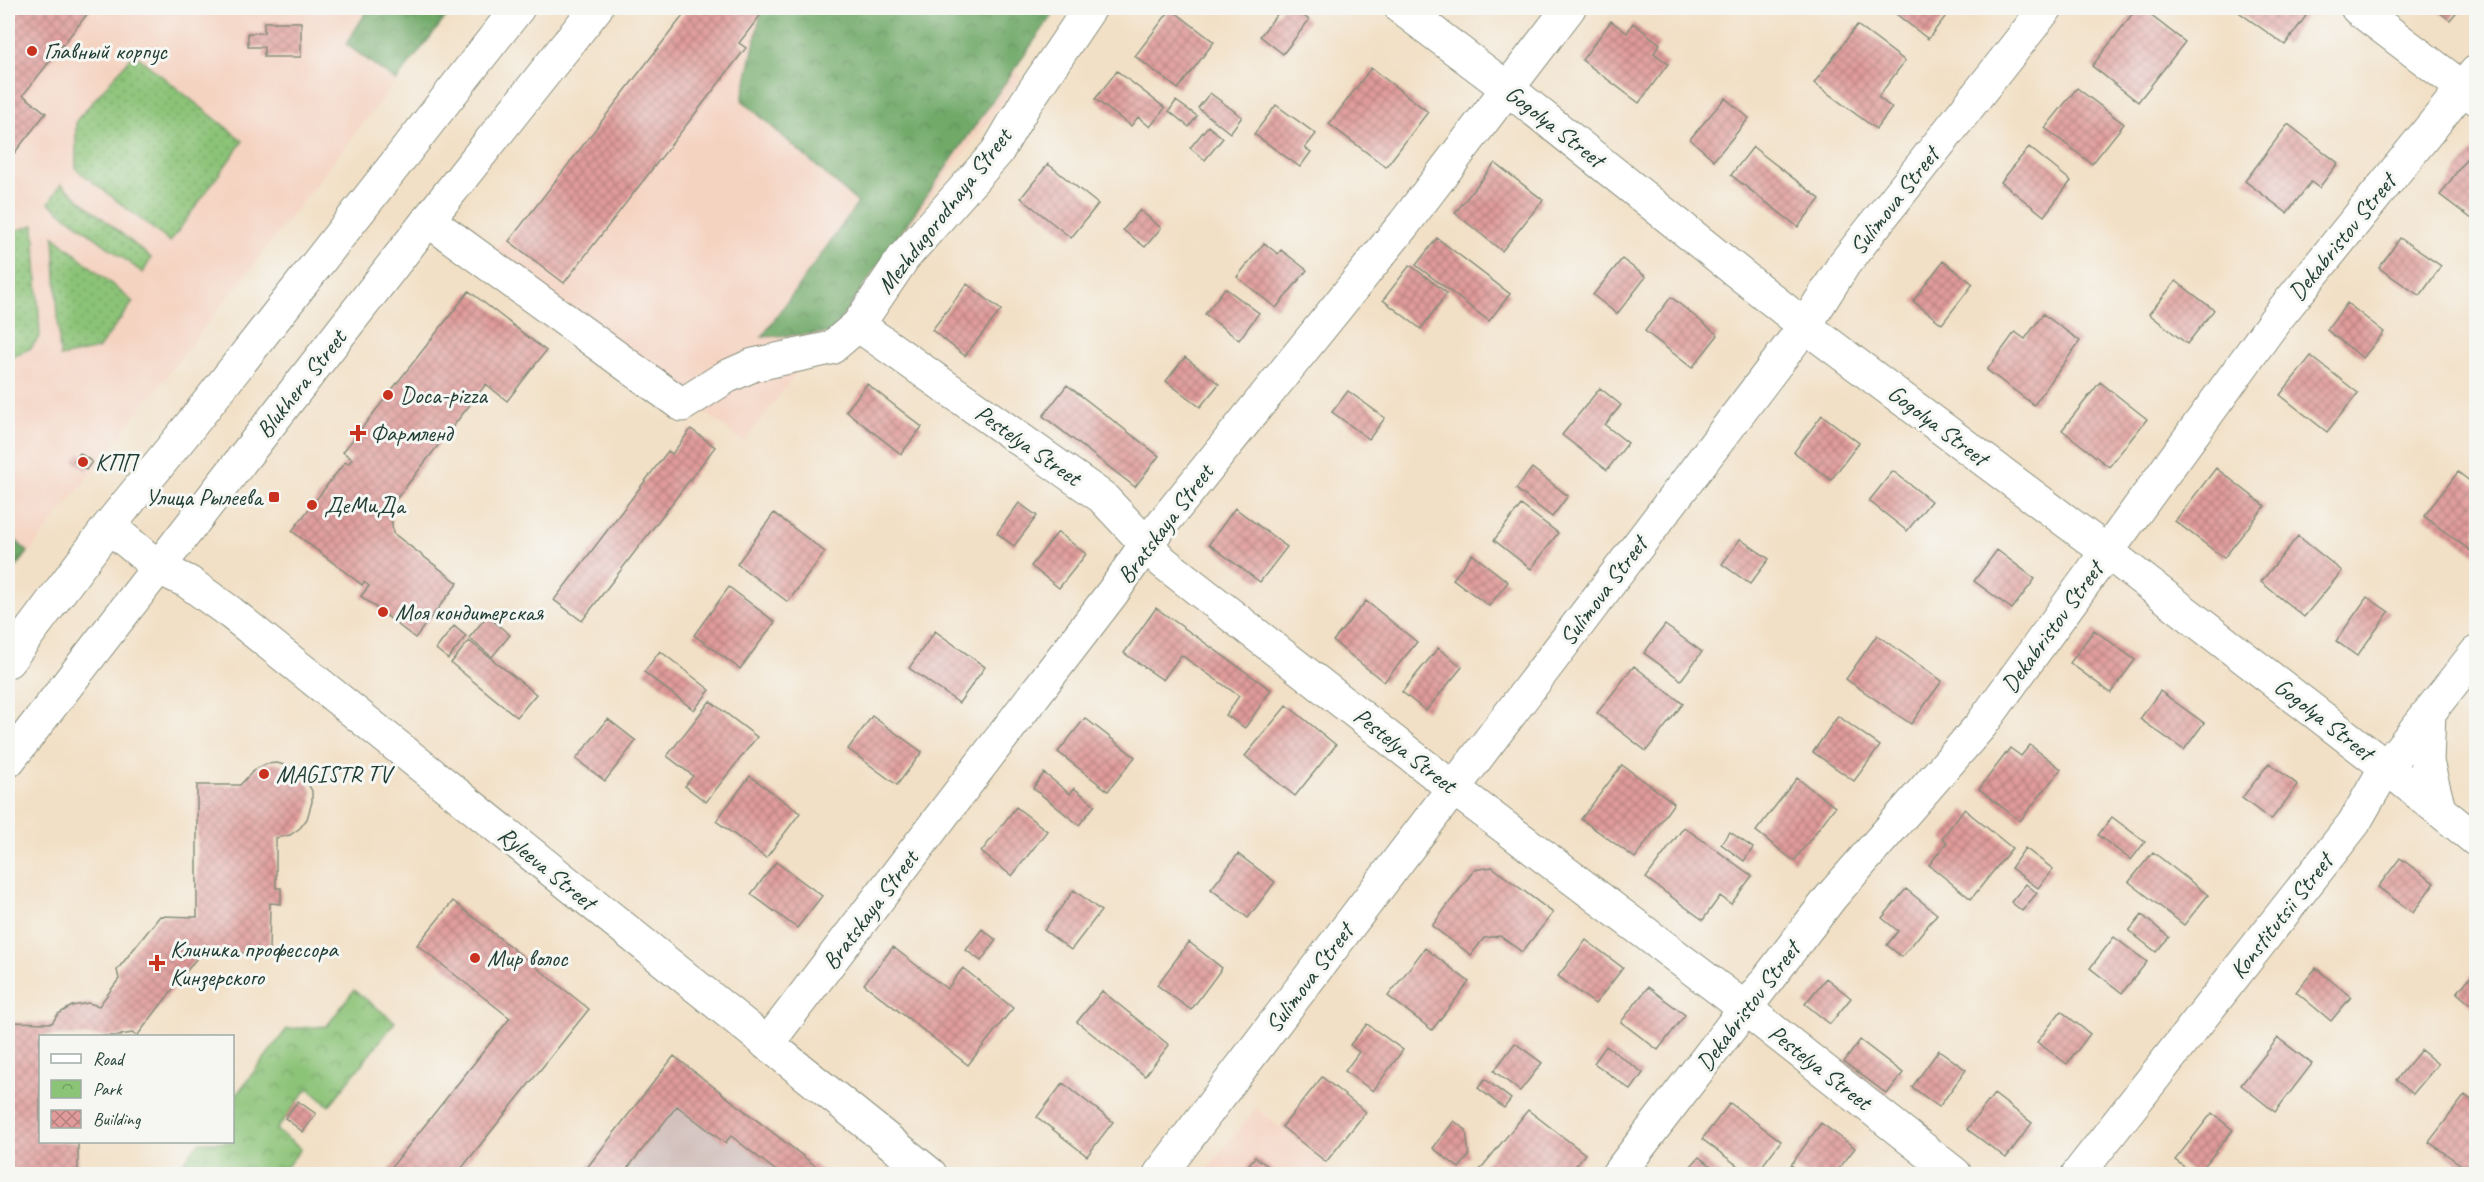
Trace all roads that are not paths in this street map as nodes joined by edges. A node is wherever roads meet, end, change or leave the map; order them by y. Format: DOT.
graph roads {
  1 [pos="518,8"];
  2 [pos="596,8"];
  3 [pos="1090,8"];
  4 [pos="1401,8"];
  5 [pos="1569,8"];
  6 [pos="2046,8"];
  7 [pos="2357,8"];
  8 [pos="2472,86"];
  9 [pos="1508,88"];
  10 [pos="428,220"];
  11 [pos="858,325"];
  12 [pos="1805,326"];
  13 [pos="109,526"];
  14 [pos="1146,544"];
  15 [pos="2106,551"];
  16 [pos="159,567"];
  17 [pos="2476,653"];
  18 [pos="8,662"];
  19 [pos="2429,712"];
  20 [pos="8,761"];
  21 [pos="2386,767"];
  22 [pos="1453,788"];
  23 [pos="2439,810"];
  24 [pos="2476,840"];
  25 [pos="1746,1009"];
  26 [pos="767,1044"];
  27 [pos="930,1174"];
  28 [pos="1160,1174"];
  29 [pos="1618,1174"];
  30 [pos="1955,1174"];
  31 [pos="2078,1174"];
  1 -- 13 [label="street"];
  2 -- 10 [label="street, Blukhera Street"];
  3 -- 11 [label="street, Mezhdugorodnaya Street"];
  4 -- 9 [label="street, Gogolya Street"];
  5 -- 9 [label="street, Bratskaya Street"];
  6 -- 12 [label="street, Sulimova Street"];
  7 -- 8 [label="street"];
  8 -- 15 [label="street, Dekabristov Street"];
  9 -- 12 [label="street, Gogolya Street"];
  9 -- 14 [label="street, Bratskaya Street"];
  10 -- 11 [label="street, Mezhdugorodnaya Street"];
  10 -- 16 [label="street, Blukhera Street"];
  11 -- 14 [label="street, Pestelya Street"];
  12 -- 15 [label="street, Gogolya Street"];
  12 -- 22 [label="street, Sulimova Street"];
  13 -- 16 [label="street, Ryleeva Street"];
  13 -- 18 [label="street"];
  14 -- 22 [label="street, Pestelya Street"];
  14 -- 26 [label="street, Bratskaya Street"];
  15 -- 21 [label="street, Gogolya Street"];
  15 -- 25 [label="street, Dekabristov Street"];
  16 -- 20 [label="street, Blukhera Street"];
  16 -- 26 [label="street, Ryleeva Street"];
  17 -- 19 [label="street, Konstitutsii Street"];
  19 -- 21 [label="street, Konstitutsii Street"];
  19 -- 23 [label="street"];
  21 -- 23 [label="street, Gogolya Street"];
  21 -- 31 [label="street, Konstitutsii Street"];
  22 -- 25 [label="street, Pestelya Street"];
  22 -- 28 [label="street, Sulimova Street"];
  23 -- 24 [label="street, Gogolya Street"];
  25 -- 29 [label="street, Dekabristov Street"];
  25 -- 30 [label="street, Pestelya Street"];
  26 -- 27 [label="street, Ryleeva Street"];
}
